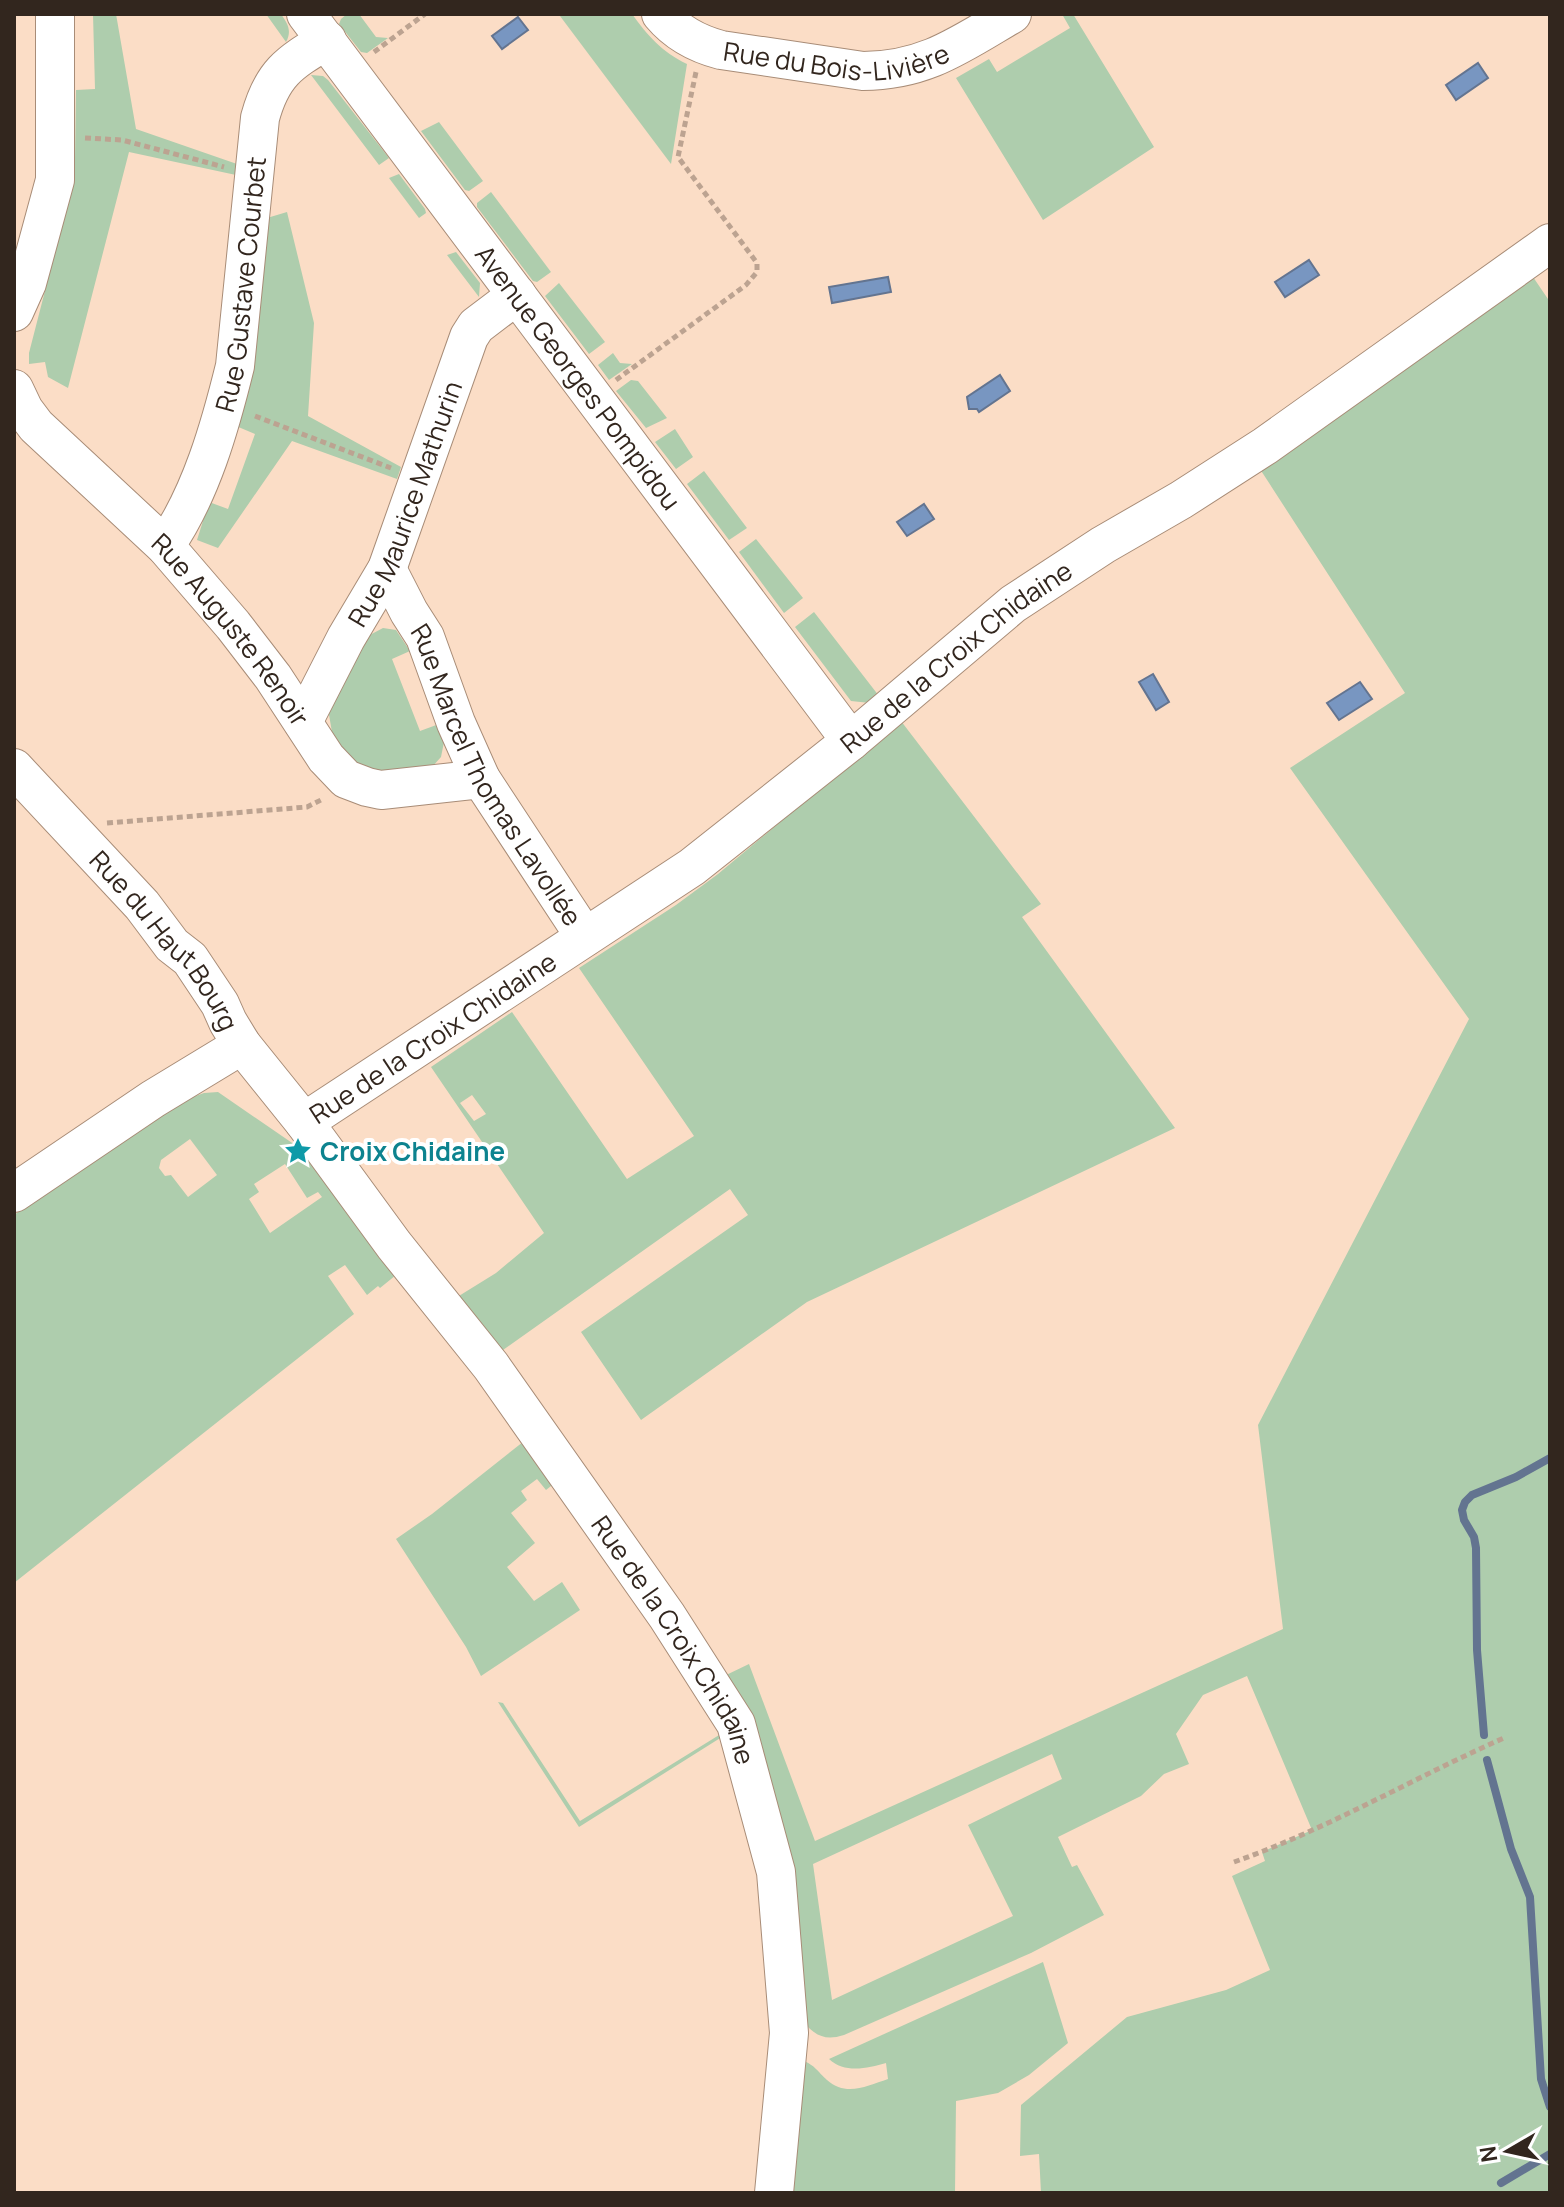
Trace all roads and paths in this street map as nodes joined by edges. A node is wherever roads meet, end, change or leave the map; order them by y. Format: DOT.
graph roads {
  1 [pos="55,14"];
  2 [pos="425,14"];
  3 [pos="661,14"];
  4 [pos="1012,14"];
  5 [pos="317,27"];
  6 [pos="702,45"];
  7 [pos="350,71"];
  8 [pos="56,137"];
  9 [pos="254,175"];
  10 [pos="1550,243"];
  11 [pos="517,295"];
  12 [pos="14,312"];
  13 [pos="14,389"];
  14 [pos="592,395"];
  15 [pos="225,404"];
  16 [pos="418,479"];
  17 [pos="165,546"];
  18 [pos="387,569"];
  19 [pos="303,722"];
  20 [pos="851,741"];
  21 [pos="14,768"];
  22 [pos="481,779"];
  23 [pos="356,783"];
  24 [pos="74,833"];
  25 [pos="585,937"];
  26 [pos="242,1045"];
  27 [pos="304,1122"];
  28 [pos="14,1193"];
  29 [pos="1506,1737"];
  30 [pos="1234,1862"];
  31 [pos="774,2193"];
  1 -- 8 [label="street"];
  2 -- 7 [label="path"];
  3 -- 6 [label="street, Rue du Bois-Livière"];
  4 -- 6 [label="street, Rue du Bois-Livière"];
  5 -- 7 [label="street, Avenue Georges Pompidou"];
  5 -- 9 [label="street, Rue Gustave Courbet"];
  6 -- 14 [label="path"];
  7 -- 11 [label="street, Avenue Georges Pompidou"];
  8 -- 9 [label="path"];
  8 -- 12 [label="street"];
  9 -- 15 [label="street, Rue Gustave Courbet"];
  10 -- 20 [label="street, Rue de la Croix Chidaine"];
  11 -- 14 [label="street, Avenue Georges Pompidou"];
  11 -- 16 [label="street, Rue Maurice Mathurin"];
  13 -- 17 [label="street, Rue Auguste Renoir"];
  14 -- 20 [label="street, Avenue Georges Pompidou"];
  15 -- 16 [label="path"];
  15 -- 17 [label="street, Rue Gustave Courbet"];
  16 -- 18 [label="street, Rue Maurice Mathurin"];
  17 -- 19 [label="street, Rue Auguste Renoir"];
  18 -- 19 [label="street, Rue Maurice Mathurin"];
  18 -- 22 [label="street, Rue Marcel Thomas Lavollée"];
  19 -- 23 [label="street, Rue Auguste Renoir"];
  20 -- 25 [label="street, Rue de la Croix Chidaine"];
  21 -- 24 [label="street, Rue du Haut Bourg"];
  22 -- 23 [label="street"];
  22 -- 25 [label="street, Rue Marcel Thomas Lavollée"];
  23 -- 24 [label="path"];
  24 -- 26 [label="street, Rue du Haut Bourg"];
  25 -- 27 [label="street, Rue de la Croix Chidaine"];
  26 -- 27 [label="street, Rue du Haut Bourg"];
  26 -- 28 [label="street"];
  27 -- 31 [label="street, Rue de la Croix Chidaine"];
  29 -- 30 [label="path"];
}
